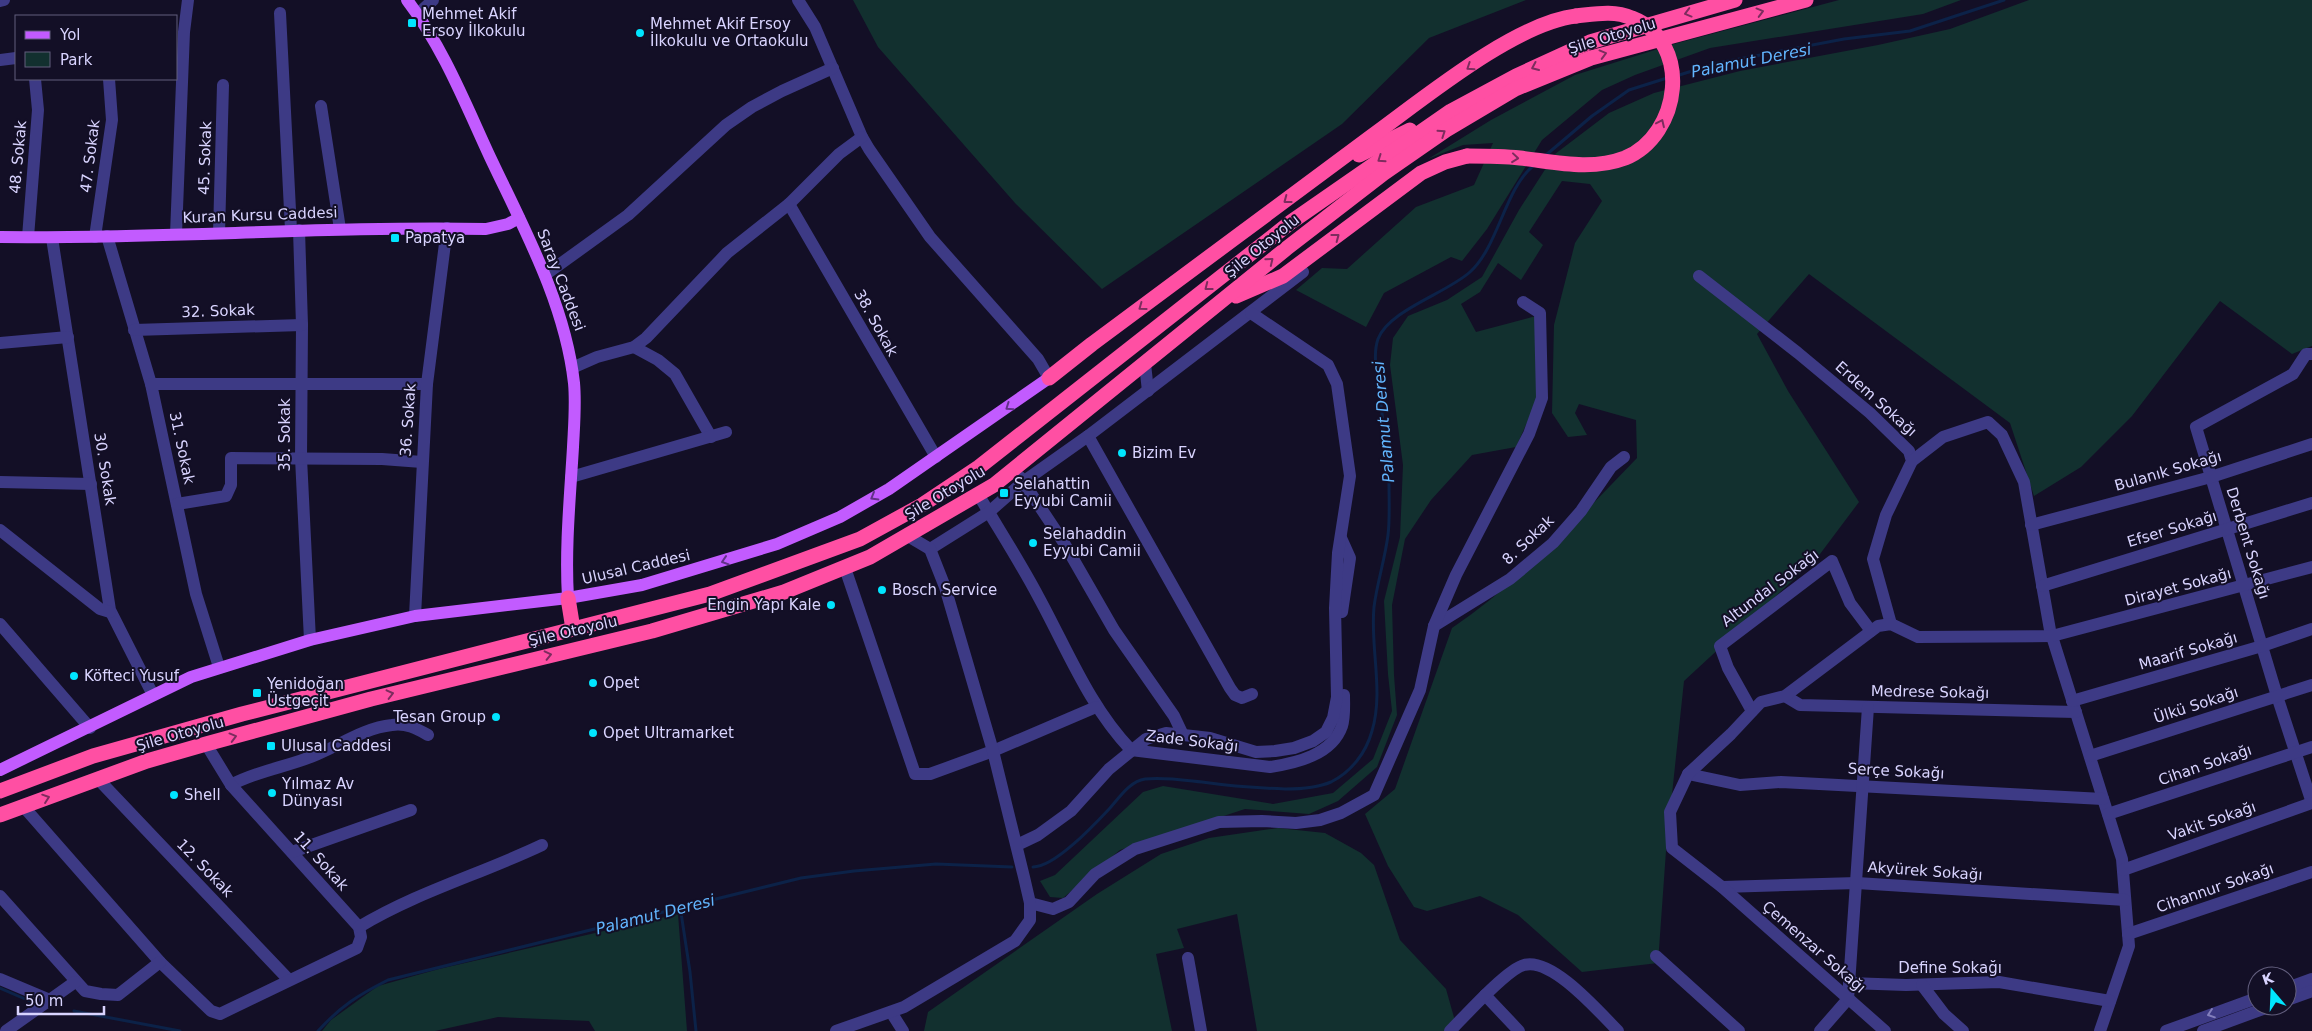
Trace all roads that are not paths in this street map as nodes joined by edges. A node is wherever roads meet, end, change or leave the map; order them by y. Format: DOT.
graph roads {
  1 [pos="4,0"];
  2 [pos="188,0"];
  3 [pos="407,0"];
  4 [pos="433,0"];
  5 [pos="798,0"];
  6 [pos="1735,0"];
  7 [pos="1806,0"];
  8 [pos="0,1"];
  9 [pos="280,13"];
  10 [pos="418,14"];
  11 [pos="180,33"];
  12 [pos="15,58"];
  13 [pos="0,60"];
  14 [pos="833,68"];
  15 [pos="35,80"];
  16 [pos="109,80"];
  17 [pos="223,85"];
  18 [pos="321,106"];
  19 [pos="1451,111"];
  20 [pos="862,137"];
  21 [pos="1326,170"];
  22 [pos="789,204"];
  23 [pos="519,218"];
  24 [pos="447,228"];
  25 [pos="340,229"];
  26 [pos="295,230"];
  27 [pos="219,233"];
  28 [pos="176,234"];
  29 [pos="0,237"];
  30 [pos="28,237"];
  31 [pos="101,237"];
  32 [pos="52,238"];
  33 [pos="1303,272"];
  34 [pos="545,275"];
  35 [pos="1699,276"];
  36 [pos="1523,302"];
  37 [pos="1219,303"];
  38 [pos="1251,313"];
  39 [pos="302,325"];
  40 [pos="134,330"];
  41 [pos="68,337"];
  42 [pos="0,343"];
  43 [pos="634,347"];
  44 [pos="2312,354"];
  45 [pos="1145,364"];
  46 [pos="572,368"];
  47 [pos="1049,378"];
  48 [pos="301,382"];
  49 [pos="151,384"];
  50 [pos="427,384"];
  51 [pos="1148,391"];
  52 [pos="726,432"];
  53 [pos="1088,436"];
  54 [pos="711,437"];
  55 [pos="2312,444"];
  56 [pos="936,457"];
  57 [pos="1624,457"];
  58 [pos="301,458"];
  59 [pos="1912,461"];
  60 [pos="422,462"];
  61 [pos="1014,468"];
  62 [pos="571,477"];
  63 [pos="2211,477"];
  64 [pos="0,482"];
  65 [pos="1023,482"];
  66 [pos="91,484"];
  67 [pos="978,494"];
  68 [pos="2312,503"];
  69 [pos="177,504"];
  70 [pos="989,512"];
  71 [pos="2031,525"];
  72 [pos="0,530"];
  73 [pos="2227,530"];
  74 [pos="908,536"];
  75 [pos="1341,538"];
  76 [pos="930,549"];
  77 [pos="2312,567"];
  78 [pos="845,568"];
  79 [pos="2042,586"];
  80 [pos="2244,587"];
  81 [pos="568,598"];
  82 [pos="110,612"];
  83 [pos="415,616"];
  84 [pos="0,624"];
  85 [pos="1891,624"];
  86 [pos="1434,626"];
  87 [pos="573,629"];
  88 [pos="2312,629"];
  89 [pos="1872,631"];
  90 [pos="2052,636"];
  91 [pos="310,640"];
  92 [pos="2262,646"];
  93 [pos="219,667"];
  94 [pos="2312,686"];
  95 [pos="1252,694"];
  96 [pos="153,695"];
  97 [pos="1786,696"];
  98 [pos="2277,696"];
  99 [pos="1868,706"];
  100 [pos="2074,706"];
  101 [pos="1096,707"];
  102 [pos="1752,711"];
  103 [pos="90,728"];
  104 [pos="1183,734"];
  105 [pos="428,735"];
  106 [pos="206,744"];
  107 [pos="2312,746"];
  108 [pos="1130,750"];
  109 [pos="993,751"];
  110 [pos="2295,751"];
  111 [pos="93,756"];
  112 [pos="2090,756"];
  113 [pos="0,770"];
  114 [pos="1688,774"];
  115 [pos="98,779"];
  116 [pos="0,784"];
  117 [pos="231,784"];
  118 [pos="1863,786"];
  119 [pos="0,790"];
  120 [pos="2103,799"];
  121 [pos="2312,803"];
  122 [pos="23,806"];
  123 [pos="411,810"];
  124 [pos="2108,814"];
  125 [pos="0,815"];
  126 [pos="542,845"];
  127 [pos="1016,845"];
  128 [pos="292,852"];
  129 [pos="2123,870"];
  130 [pos="2312,872"];
  131 [pos="1857,883"];
  132 [pos="1722,887"];
  133 [pos="0,896"];
  134 [pos="2125,900"];
  135 [pos="1030,903"];
  136 [pos="359,927"];
  137 [pos="2128,934"];
  138 [pos="1656,956"];
  139 [pos="1188,958"];
  140 [pos="160,962"];
  141 [pos="0,979"];
  142 [pos="2312,979"];
  143 [pos="289,980"];
  144 [pos="75,982"];
  145 [pos="1849,983"];
  146 [pos="2297,984"];
  147 [pos="1922,985"];
  148 [pos="2312,991"];
  149 [pos="1485,995"];
  150 [pos="2297,996"];
  151 [pos="1848,999"];
  152 [pos="50,1000"];
  153 [pos="2110,1001"];
  154 [pos="2247,1002"];
  155 [pos="891,1012"];
  156 [pos="2247,1015"];
  157 [pos="6,1031"];
  158 [pos="836,1031"];
  159 [pos="903,1031"];
  160 [pos="1202,1031"];
  161 [pos="1450,1031"];
  162 [pos="1519,1031"];
  163 [pos="1618,1031"];
  164 [pos="1739,1031"];
  165 [pos="1820,1031"];
  166 [pos="1885,1031"];
  167 [pos="1963,1031"];
  168 [pos="2100,1031"];
  169 [pos="2166,1031"];
  170 [pos="2203,1031"];
  1 -- 8 [label="street"];
  2 -- 11 [label="street"];
  3 -- 10 [label="main road, Saray Caddesi"];
  4 -- 10 [label="street"];
  5 -- 14 [label="street"];
  6 -- 19 [label="highway, Şile Otoyolu, one-way"];
  37 -- 7 [label="highway, Şile Otoyolu, one-way"];
  9 -- 26 [label="street, 35. Sokak"];
  10 -- 23 [label="main road, Saray Caddesi"];
  11 -- 28 [label="street"];
  12 -- 13 [label="street"];
  14 -- 20 [label="street"];
  14 -- 34 [label="street"];
  15 -- 30 [label="street, 48. Sokak"];
  16 -- 31 [label="street, 47. Sokak"];
  17 -- 27 [label="street, 45. Sokak"];
  18 -- 25 [label="street"];
  19 -- 21 [label="highway"];
  19 -- 87 [label="highway, Şile Otoyolu, one-way"];
  20 -- 22 [label="street"];
  20 -- 47 [label="street"];
  37 -- 21 [label="highway, one-way, bridge"];
  21 -- 47 [label="highway, one-way"];
  22 -- 43 [label="street"];
  22 -- 56 [label="street, 38. Sokak"];
  23 -- 24 [label="main road, Kuran Kursu Caddesi"];
  23 -- 34 [label="main road, Saray Caddesi"];
  24 -- 25 [label="main road, Kuran Kursu Caddesi"];
  24 -- 50 [label="street, 36. Sokak"];
  25 -- 26 [label="main road, Kuran Kursu Caddesi"];
  26 -- 27 [label="main road, Kuran Kursu Caddesi"];
  26 -- 39 [label="street, 35. Sokak"];
  27 -- 28 [label="main road, Kuran Kursu Caddesi"];
  28 -- 31 [label="main road, Kuran Kursu Caddesi"];
  29 -- 30 [label="main road, Kuran Kursu Caddesi"];
  30 -- 32 [label="main road, Kuran Kursu Caddesi"];
  31 -- 32 [label="main road, Kuran Kursu Caddesi"];
  31 -- 40 [label="street, 31. Sokak"];
  32 -- 41 [label="street, 30. Sokak"];
  33 -- 38 [label="street"];
  34 -- 46 [label="main road, Saray Caddesi"];
  35 -- 59 [label="street, Erdem Sokağı"];
  36 -- 86 [label="street"];
  37 -- 45 [label="highway, Şile Otoyolu"];
  38 -- 51 [label="street"];
  38 -- 75 [label="street"];
  39 -- 40 [label="street, 32. Sokak"];
  39 -- 48 [label="street, 35. Sokak"];
  40 -- 49 [label="street, 31. Sokak"];
  41 -- 42 [label="street"];
  41 -- 66 [label="street, 30. Sokak"];
  43 -- 46 [label="street"];
  43 -- 54 [label="street"];
  44 -- 63 [label="street, Derbent Sokağı"];
  45 -- 51 [label="street"];
  45 -- 61 [label="highway, Şile Otoyolu"];
  46 -- 62 [label="main road, Saray Caddesi"];
  47 -- 56 [label="main road, Ulusal Caddesi, one-way"];
  48 -- 49 [label="street"];
  48 -- 50 [label="street"];
  48 -- 58 [label="street, 35. Sokak"];
  49 -- 69 [label="street, 31. Sokak"];
  50 -- 60 [label="street, 36. Sokak"];
  51 -- 53 [label="street"];
  52 -- 54 [label="street"];
  53 -- 65 [label="street"];
  53 -- 95 [label="street"];
  54 -- 62 [label="street"];
  55 -- 63 [label="street, Bulanık Sokağı"];
  56 -- 81 [label="main road, Ulusal Caddesi, one-way"];
  57 -- 86 [label="street, 8. Sokak"];
  58 -- 60 [label="street"];
  58 -- 69 [label="street"];
  58 -- 91 [label="street, 35. Sokak"];
  59 -- 71 [label="street"];
  59 -- 85 [label="street, Erdem Sokağı"];
  60 -- 83 [label="street, 36. Sokak"];
  61 -- 65 [label="street"];
  61 -- 67 [label="highway, Şile Otoyolu"];
  62 -- 81 [label="main road, Saray Caddesi"];
  63 -- 71 [label="street, Bulanık Sokağı"];
  63 -- 73 [label="street, Derbent Sokağı"];
  64 -- 66 [label="street"];
  65 -- 70 [label="street"];
  65 -- 104 [label="street"];
  66 -- 82 [label="street, 30. Sokak"];
  67 -- 70 [label="street, Zade Sokağı"];
  67 -- 74 [label="highway, Şile Otoyolu"];
  68 -- 73 [label="street, Efser Sokağı"];
  69 -- 93 [label="street, 31. Sokak"];
  70 -- 76 [label="street"];
  70 -- 101 [label="street, Zade Sokağı"];
  71 -- 79 [label="street"];
  72 -- 82 [label="street"];
  73 -- 79 [label="street, Efser Sokağı"];
  73 -- 80 [label="street, Derbent Sokağı"];
  74 -- 76 [label="street"];
  74 -- 78 [label="highway, Şile Otoyolu"];
  75 -- 104 [label="street"];
  75 -- 108 [label="street, Zade Sokağı"];
  76 -- 109 [label="street"];
  77 -- 80 [label="street, Dirayet Sokağı"];
  106 -- 78 [label="highway, Şile Otoyolu, one-way"];
  78 -- 109 [label="street"];
  79 -- 90 [label="street"];
  80 -- 90 [label="street, Dirayet Sokağı"];
  80 -- 92 [label="street, Derbent Sokağı"];
  81 -- 83 [label="main road, Ulusal Caddesi"];
  81 -- 87 [label="highway"];
  82 -- 96 [label="street, 30. Sokak"];
  83 -- 91 [label="main road, Ulusal Caddesi"];
  84 -- 103 [label="street"];
  85 -- 89 [label="street"];
  85 -- 90 [label="street"];
  86 -- 135 [label="street"];
  87 -- 111 [label="highway, Şile Otoyolu"];
  88 -- 92 [label="street, Maarif Sokağı"];
  89 -- 97 [label="street"];
  89 -- 102 [label="street, Altundal Sokağı"];
  90 -- 100 [label="street"];
  91 -- 93 [label="main road, Ulusal Caddesi"];
  92 -- 98 [label="street, Derbent Sokağı"];
  92 -- 100 [label="street, Maarif Sokağı"];
  93 -- 96 [label="main road, Ulusal Caddesi"];
  94 -- 98 [label="street, Ülkü Sokağı"];
  96 -- 103 [label="main road, Ulusal Caddesi"];
  97 -- 99 [label="street, Medrese Sokağı"];
  97 -- 102 [label="street"];
  98 -- 110 [label="street, Derbent Sokağı"];
  98 -- 112 [label="street, Ülkü Sokağı"];
  99 -- 100 [label="street, Medrese Sokağı"];
  99 -- 118 [label="street"];
  100 -- 112 [label="street"];
  101 -- 108 [label="street, Zade Sokağı"];
  101 -- 109 [label="street"];
  102 -- 114 [label="street"];
  103 -- 113 [label="main road, Ulusal Caddesi"];
  104 -- 108 [label="street"];
  105 -- 117 [label="street"];
  106 -- 115 [label="highway, Şile Otoyolu"];
  106 -- 117 [label="street, 11. Sokak"];
  107 -- 110 [label="street, Cihan Sokağı"];
  108 -- 127 [label="street"];
  109 -- 127 [label="street"];
  110 -- 121 [label="street, Derbent Sokağı"];
  110 -- 124 [label="street, Cihan Sokağı"];
  111 -- 116 [label="highway"];
  111 -- 119 [label="highway, Şile Otoyolu"];
  112 -- 120 [label="street"];
  114 -- 118 [label="street, Serçe Sokağı"];
  114 -- 132 [label="street"];
  122 -- 115 [label="highway, Şile Otoyolu, one-way"];
  115 -- 143 [label="street, 12. Sokak"];
  117 -- 128 [label="street, 11. Sokak"];
  118 -- 120 [label="street, Serçe Sokağı"];
  118 -- 131 [label="street"];
  120 -- 124 [label="street"];
  121 -- 129 [label="street, Vakit Sokağı"];
  122 -- 125 [label="highway, Şile Otoyolu"];
  122 -- 140 [label="street"];
  123 -- 128 [label="street"];
  124 -- 129 [label="street"];
  126 -- 136 [label="street"];
  127 -- 135 [label="street"];
  128 -- 136 [label="street, 11. Sokak"];
  129 -- 134 [label="street"];
  130 -- 137 [label="street, Cihannur Sokağı"];
  131 -- 132 [label="street, Akyürek Sokağı"];
  131 -- 134 [label="street, Akyürek Sokağı"];
  131 -- 145 [label="street"];
  132 -- 151 [label="street, Çemenzar Sokağı"];
  133 -- 144 [label="street"];
  134 -- 137 [label="street"];
  135 -- 155 [label="street"];
  136 -- 143 [label="street"];
  137 -- 153 [label="street"];
  138 -- 164 [label="street"];
  139 -- 160 [label="street"];
  140 -- 143 [label="street"];
  140 -- 144 [label="street"];
  141 -- 152 [label="street"];
  142 -- 146 [label="street"];
  144 -- 152 [label="street"];
  145 -- 147 [label="street, Define Sokağı"];
  145 -- 151 [label="street"];
  147 -- 153 [label="street, Define Sokağı"];
  147 -- 167 [label="street"];
  148 -- 150 [label="street"];
  149 -- 161 [label="street"];
  149 -- 162 [label="street"];
  149 -- 163 [label="street"];
  151 -- 165 [label="street"];
  151 -- 166 [label="street, Çemenzar Sokağı"];
  152 -- 157 [label="street"];
  153 -- 168 [label="street"];
  154 -- 169 [label="street, one-way"];
  155 -- 158 [label="street"];
  155 -- 159 [label="street"];
  156 -- 170 [label="street"];
}
